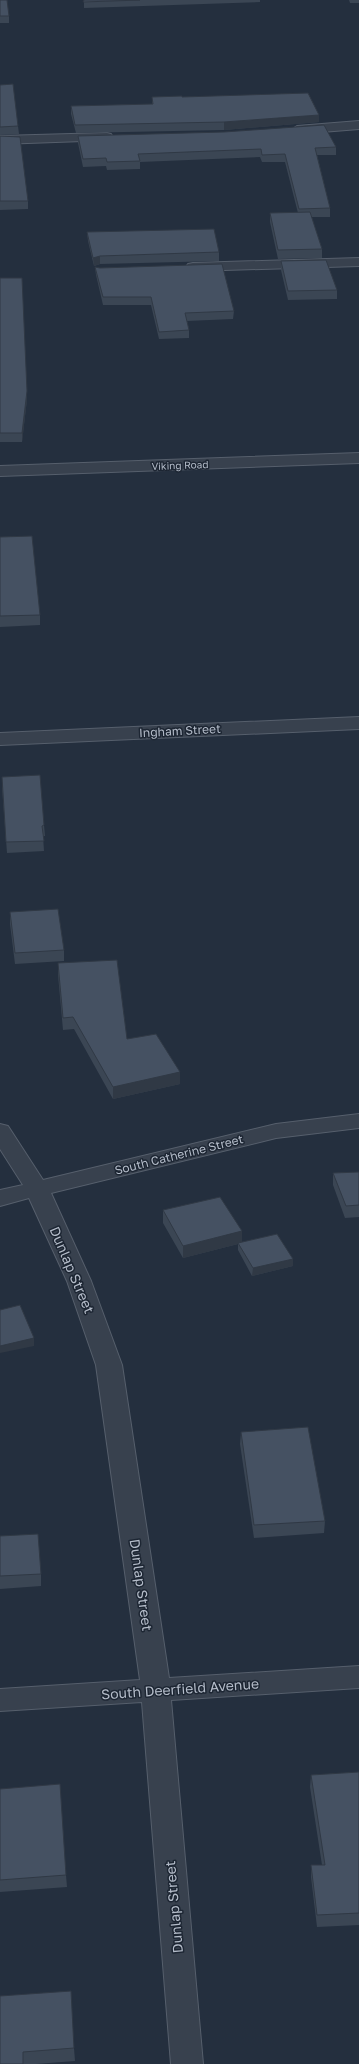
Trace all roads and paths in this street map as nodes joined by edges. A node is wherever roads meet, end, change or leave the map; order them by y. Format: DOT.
graph roads {
  1 [pos="359,125"];
  2 [pos="283,131"];
  3 [pos="119,136"];
  4 [pos="0,140"];
  5 [pos="359,262"];
  6 [pos="178,268"];
  7 [pos="359,458"];
  8 [pos="0,471"];
  9 [pos="359,723"];
  10 [pos="0,739"];
  11 [pos="359,1121"];
  12 [pos="0,1131"];
  13 [pos="37,1189"];
  14 [pos="0,1198"];
  15 [pos="359,1677"];
  16 [pos="156,1691"];
  17 [pos="0,1700"];
  18 [pos="187,2064"];
  1 -- 2 [label="street"];
  3 -- 4 [label="street"];
  5 -- 6 [label="street"];
  7 -- 8 [label="street, Viking Road"];
  9 -- 10 [label="street, Ingham Street"];
  11 -- 13 [label="street, South Catherine Street"];
  12 -- 13 [label="street, Dunlap Street"];
  13 -- 14 [label="street, South Catherine Street"];
  13 -- 16 [label="street, Dunlap Street"];
  15 -- 16 [label="street, South Deerfield Avenue"];
  16 -- 17 [label="street, South Deerfield Avenue"];
  16 -- 18 [label="street, Dunlap Street"];
}
